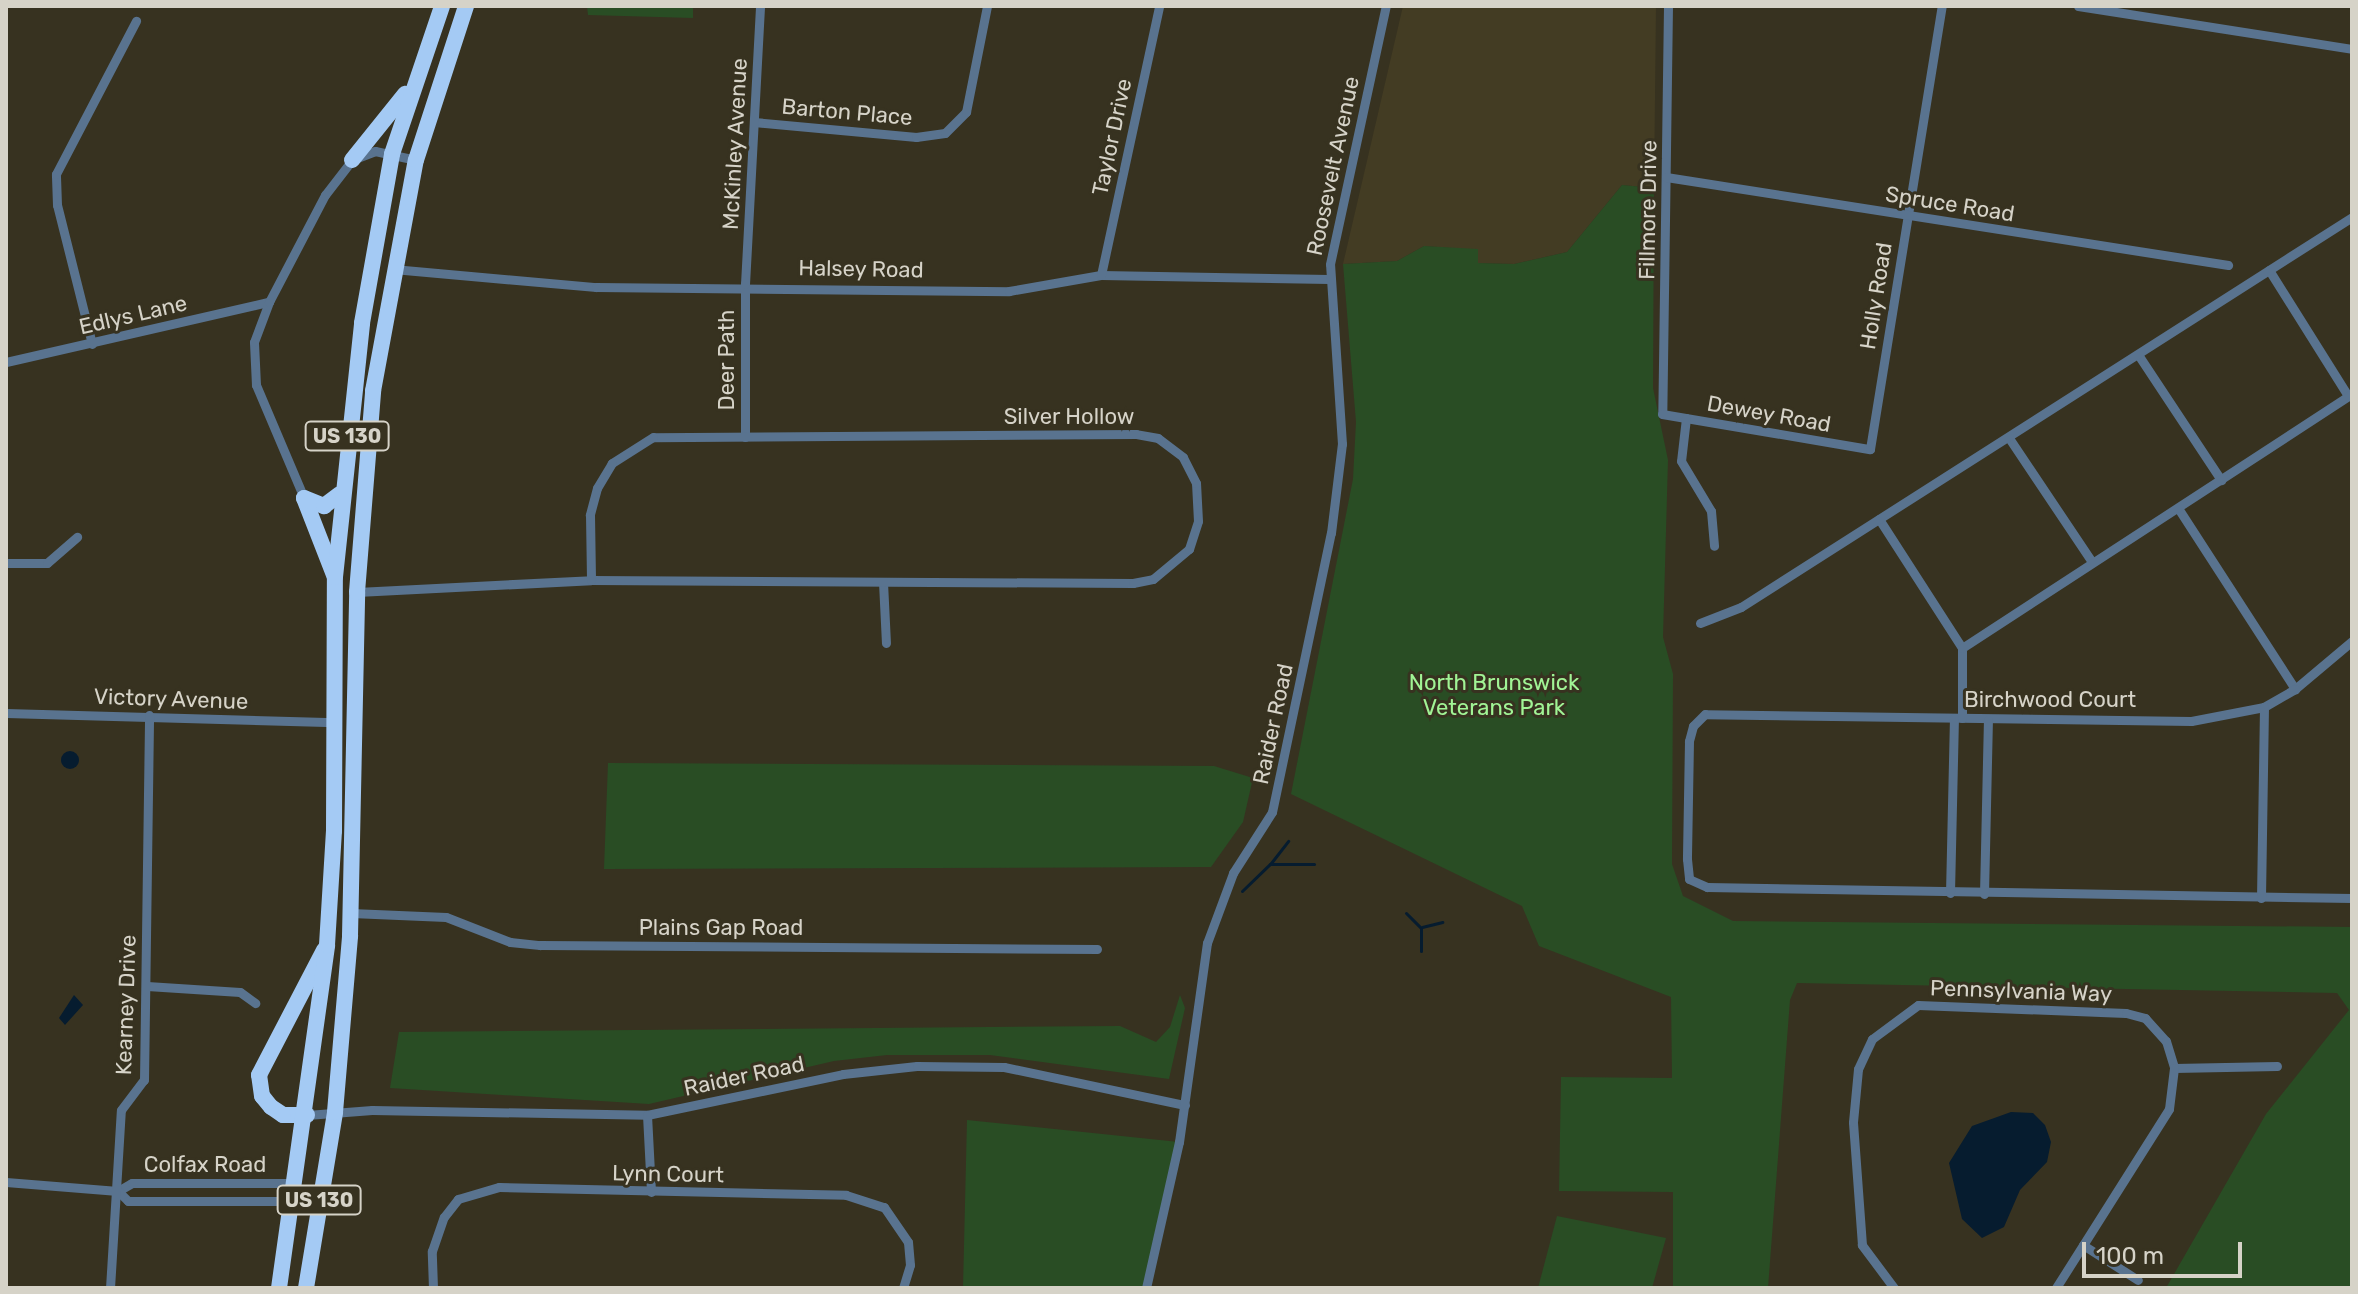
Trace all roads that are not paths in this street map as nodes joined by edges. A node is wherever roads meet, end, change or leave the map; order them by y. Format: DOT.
graph roads {
  1 [pos="442,6"];
  2 [pos="466,6"];
  3 [pos="760,6"];
  4 [pos="1159,6"];
  5 [pos="1386,6"];
  6 [pos="1668,6"];
  7 [pos="1942,6"];
  8 [pos="2078,6"];
  9 [pos="984,7"];
  10 [pos="136,21"];
  11 [pos="2352,49"];
  12 [pos="417,76"];
  13 [pos="754,122"];
  14 [pos="392,154"];
  15 [pos="417,157"];
  16 [pos="352,160"];
  17 [pos="1666,177"];
  18 [pos="1908,216"];
  19 [pos="2352,217"];
  20 [pos="2228,265"];
  21 [pos="393,269"];
  22 [pos="2269,270"];
  23 [pos="1101,275"];
  24 [pos="1329,279"];
  25 [pos="745,284"];
  26 [pos="269,302"];
  27 [pos="92,344"];
  28 [pos="2139,356"];
  29 [pos="6,362"];
  30 [pos="1339,383"];
  31 [pos="2350,395"];
  32 [pos="1662,414"];
  33 [pos="1686,418"];
  34 [pos="745,437"];
  35 [pos="2009,438"];
  36 [pos="1870,449"];
  37 [pos="2221,480"];
  38 [pos="340,494"];
  39 [pos="304,498"];
  40 [pos="2178,508"];
  41 [pos="1879,519"];
  42 [pos="77,537"];
  43 [pos="1714,546"];
  44 [pos="2092,562"];
  45 [pos="6,563"];
  46 [pos="335,577"];
  47 [pos="591,580"];
  48 [pos="883,582"];
  49 [pos="357,592"];
  50 [pos="1700,623"];
  51 [pos="2352,641"];
  52 [pos="886,643"];
  53 [pos="1962,648"];
  54 [pos="2295,689"];
  55 [pos="2264,707"];
  56 [pos="6,713"];
  57 [pos="149,715"];
  58 [pos="1958,718"];
  59 [pos="1988,720"];
  60 [pos="344,722"];
  61 [pos="1950,893"];
  62 [pos="1984,894"];
  63 [pos="2261,898"];
  64 [pos="2352,898"];
  65 [pos="351,913"];
  66 [pos="327,945"];
  67 [pos="1097,949"];
  68 [pos="147,986"];
  69 [pos="255,1003"];
  70 [pos="2277,1066"];
  71 [pos="2174,1068"];
  72 [pos="1185,1105"];
  73 [pos="335,1112"];
  74 [pos="307,1115"];
  75 [pos="647,1115"];
  76 [pos="6,1182"];
  77 [pos="294,1183"];
  78 [pos="118,1191"];
  79 [pos="651,1192"];
  80 [pos="292,1201"];
  81 [pos="2083,1245"];
  82 [pos="2138,1280"];
  83 [pos="1892,1287"];
  84 [pos="110,1288"];
  85 [pos="279,1288"];
  86 [pos="306,1288"];
  87 [pos="433,1288"];
  88 [pos="903,1288"];
  89 [pos="1146,1288"];
  90 [pos="2056,1288"];
  1 -- 12 [label="highway, US 130"];
  2 -- 15 [label="highway, US 130"];
  3 -- 13 [label="street, McKinley Avenue"];
  4 -- 23 [label="street, Taylor Drive"];
  5 -- 24 [label="street, Roosevelt Avenue"];
  6 -- 17 [label="street, Fillmore Drive"];
  7 -- 18 [label="street, Holly Road"];
  8 -- 11 [label="street"];
  9 -- 13 [label="street, Barton Place"];
  10 -- 27 [label="street"];
  12 -- 14 [label="highway, US 130"];
  12 -- 16 [label="highway"];
  13 -- 25 [label="street, McKinley Avenue"];
  14 -- 15 [label="street"];
  14 -- 16 [label="street"];
  14 -- 38 [label="highway, US 130"];
  15 -- 21 [label="highway, US 130"];
  16 -- 26 [label="street"];
  17 -- 18 [label="street, Spruce Road"];
  17 -- 32 [label="street, Fillmore Drive"];
  18 -- 20 [label="street, Spruce Road"];
  18 -- 36 [label="street, Holly Road"];
  19 -- 22 [label="street"];
  21 -- 25 [label="street, Halsey Road"];
  21 -- 49 [label="highway, US 130"];
  22 -- 28 [label="street"];
  22 -- 31 [label="street"];
  23 -- 24 [label="street, Halsey Road"];
  23 -- 25 [label="street, Halsey Road"];
  24 -- 30 [label="street, Roosevelt Avenue"];
  25 -- 34 [label="street, Deer Path"];
  26 -- 27 [label="street, Edlys Lane"];
  26 -- 39 [label="street"];
  27 -- 29 [label="street, Edlys Lane"];
  28 -- 35 [label="street"];
  28 -- 37 [label="street"];
  30 -- 72 [label="street, Raider Road"];
  31 -- 37 [label="street"];
  32 -- 33 [label="street, Dewey Road"];
  33 -- 36 [label="street, Dewey Road"];
  33 -- 43 [label="street"];
  34 -- 47 [label="street, Silver Hollow"];
  34 -- 48 [label="street, Silver Hollow"];
  35 -- 41 [label="street"];
  35 -- 44 [label="street"];
  37 -- 40 [label="street"];
  38 -- 39 [label="highway"];
  38 -- 46 [label="highway, US 130"];
  39 -- 46 [label="highway"];
  40 -- 44 [label="street"];
  40 -- 54 [label="street"];
  41 -- 50 [label="street"];
  41 -- 53 [label="street"];
  42 -- 45 [label="street"];
  44 -- 53 [label="street"];
  46 -- 60 [label="highway, US 130"];
  47 -- 48 [label="street, Silver Hollow"];
  47 -- 49 [label="street, Silver Hollow"];
  48 -- 52 [label="street"];
  49 -- 60 [label="highway, US 130"];
  51 -- 54 [label="street, Birchwood Court"];
  53 -- 58 [label="street"];
  54 -- 55 [label="street, Birchwood Court"];
  55 -- 59 [label="street, Birchwood Court"];
  55 -- 63 [label="street"];
  56 -- 57 [label="street, Victory Avenue"];
  57 -- 60 [label="street, Victory Avenue"];
  57 -- 68 [label="street, Kearney Drive"];
  58 -- 59 [label="street, Birchwood Court"];
  58 -- 61 [label="street"];
  58 -- 61 [label="street, Birchwood Court"];
  59 -- 62 [label="street"];
  60 -- 65 [label="highway, US 130"];
  60 -- 66 [label="highway, US 130"];
  61 -- 62 [label="street"];
  62 -- 63 [label="street"];
  63 -- 64 [label="street"];
  65 -- 67 [label="street, Plains Gap Road"];
  65 -- 73 [label="highway, US 130"];
  66 -- 74 [label="highway, US 130"];
  66 -- 74 [label="highway"];
  68 -- 69 [label="street"];
  68 -- 78 [label="street, Kearney Drive"];
  70 -- 71 [label="street"];
  71 -- 81 [label="street, Pennsylvania Way"];
  71 -- 83 [label="street, Pennsylvania Way"];
  72 -- 75 [label="street, Raider Road"];
  72 -- 89 [label="street, Raider Road"];
  73 -- 74 [label="street, Raider Road"];
  73 -- 75 [label="street, Raider Road"];
  73 -- 86 [label="highway, US 130"];
  74 -- 77 [label="highway, US 130"];
  75 -- 79 [label="street"];
  76 -- 78 [label="street, Colfax Road"];
  77 -- 78 [label="street, Colfax Road"];
  77 -- 80 [label="highway, US 130"];
  78 -- 80 [label="street, Colfax Road"];
  78 -- 84 [label="street, Kearney Drive"];
  79 -- 87 [label="street, Lynn Court"];
  79 -- 88 [label="street, Lynn Court"];
  80 -- 85 [label="highway, US 130"];
  81 -- 82 [label="street"];
  81 -- 90 [label="street, Pennsylvania Way"];
}
